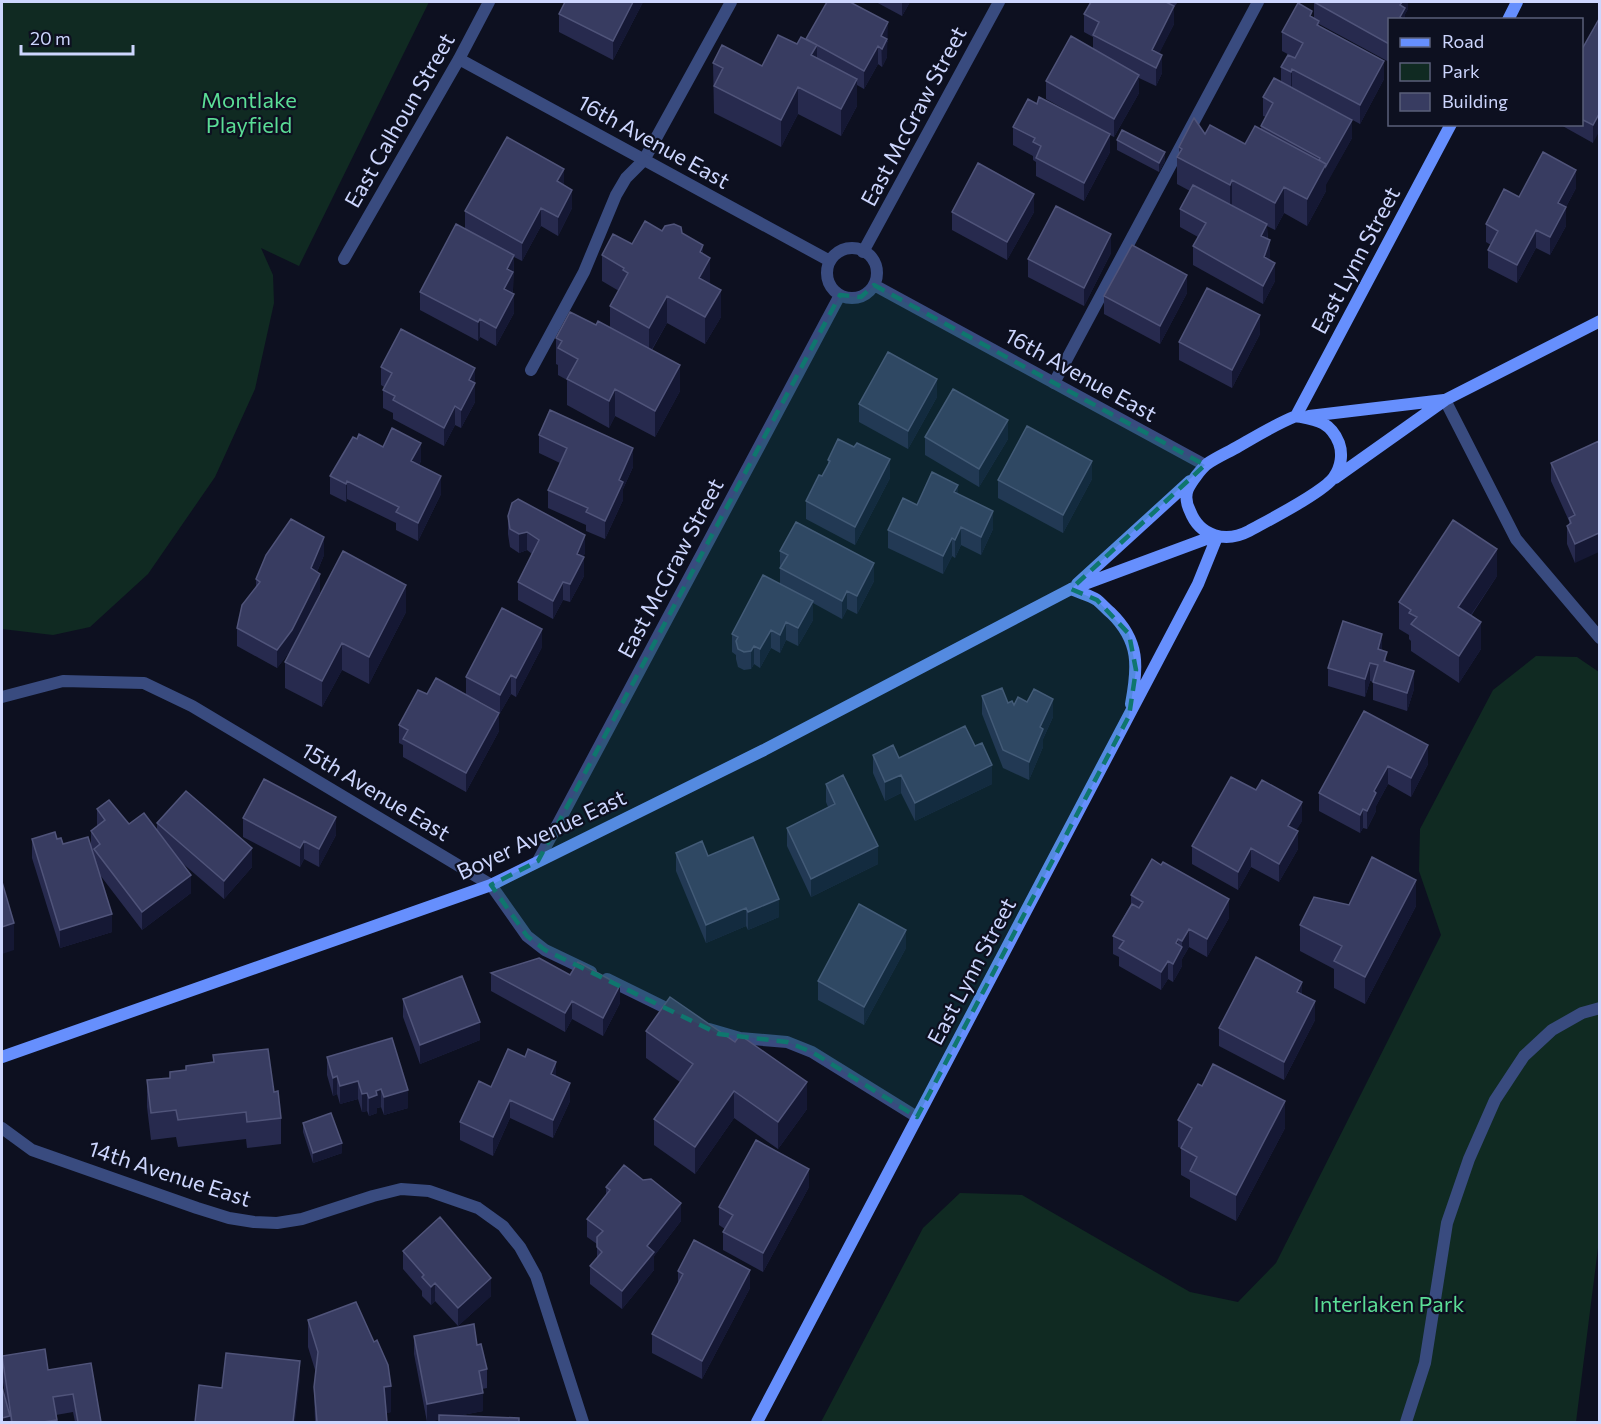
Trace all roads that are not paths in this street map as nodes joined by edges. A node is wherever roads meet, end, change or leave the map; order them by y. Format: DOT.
graph roads {
  1 [pos="489,2"];
  2 [pos="731,2"];
  3 [pos="999,2"];
  4 [pos="1258,2"];
  5 [pos="1517,2"];
  6 [pos="1509,18"];
  7 [pos="459,59"];
  8 [pos="1450,126"];
  9 [pos="645,160"];
  10 [pos="863,252"];
  11 [pos="344,259"];
  12 [pos="830,261"];
  13 [pos="874,285"];
  14 [pos="840,295"];
  15 [pos="1599,321"];
  16 [pos="531,370"];
  17 [pos="1054,383"];
  18 [pos="1445,400"];
  19 [pos="1298,417"];
  20 [pos="1203,468"];
  21 [pos="1334,478"];
  22 [pos="1216,536"];
  23 [pos="1071,589"];
  24 [pos="1599,638"];
  25 [pos="2,697"];
  26 [pos="1129,716"];
  27 [pos="538,861"];
  28 [pos="491,885"];
  29 [pos="1599,1008"];
  30 [pos="2,1057"];
  31 [pos="918,1117"];
  32 [pos="2,1128"];
  33 [pos="583,1422"];
  34 [pos="757,1422"];
  35 [pos="1407,1422"];
  1 -- 7 [label="street, East Calhoun Street"];
  2 -- 9 [label="street"];
  3 -- 10 [label="street, East McGraw Street"];
  4 -- 17 [label="street"];
  5 -- 6 [label="street"];
  7 -- 9 [label="street, 16th Avenue East"];
  7 -- 11 [label="street, East Calhoun Street"];
  8 -- 19 [label="street, East Lynn Street"];
  9 -- 12 [label="street, 16th Avenue East"];
  9 -- 16 [label="street"];
  10 -- 12 [label="street"];
  10 -- 13 [label="street"];
  12 -- 14 [label="street"];
  13 -- 14 [label="street"];
  13 -- 17 [label="street, 16th Avenue East"];
  14 -- 27 [label="street, East McGraw Street"];
  15 -- 18 [label="street"];
  17 -- 20 [label="street, 16th Avenue East"];
  18 -- 19 [label="street"];
  18 -- 21 [label="street"];
  18 -- 24 [label="street"];
  19 -- 20 [label="street, Boyer Avenue East"];
  19 -- 21 [label="street"];
  20 -- 22 [label="street"];
  20 -- 23 [label="street, Boyer Avenue East"];
  21 -- 22 [label="street, Boyer Avenue East"];
  22 -- 23 [label="street, Boyer Avenue East"];
  22 -- 26 [label="street, East Lynn Street"];
  23 -- 26 [label="street"];
  23 -- 27 [label="street, Boyer Avenue East"];
  25 -- 28 [label="street, 15th Avenue East"];
  26 -- 31 [label="street, East Lynn Street"];
  27 -- 28 [label="street, Boyer Avenue East"];
  28 -- 30 [label="street, Boyer Avenue East"];
  28 -- 31 [label="street, 15th Avenue East"];
  29 -- 35 [label="street"];
  31 -- 34 [label="street, East Lynn Street"];
  32 -- 33 [label="street, 14th Avenue East"];
}
